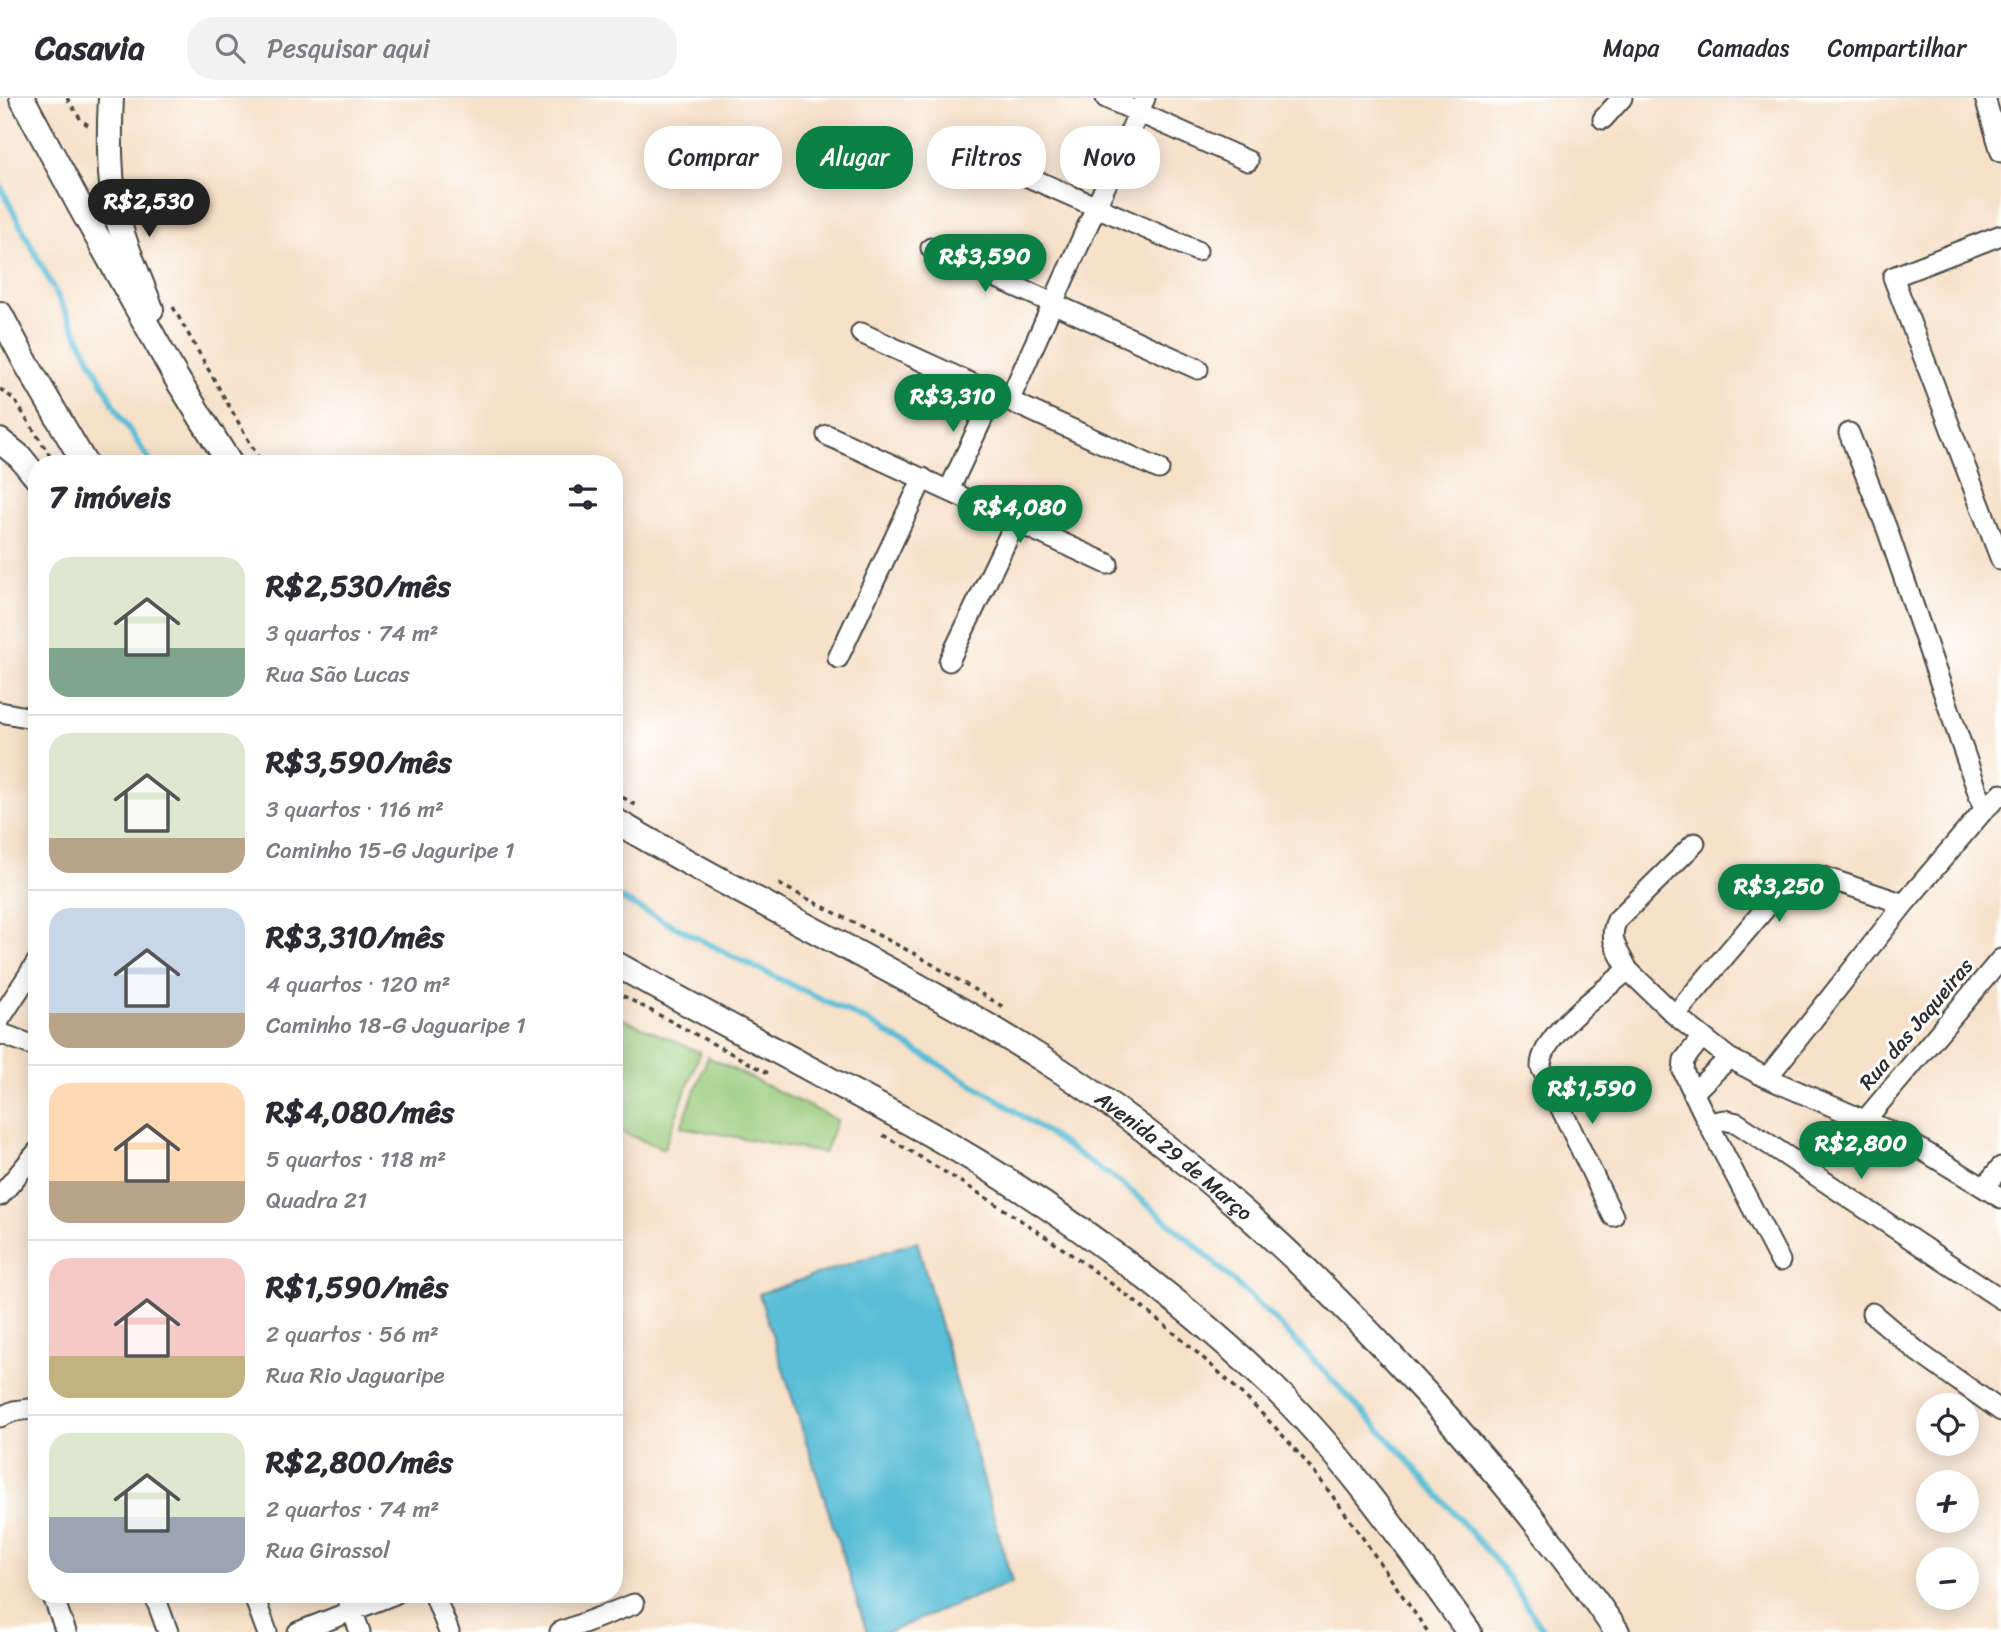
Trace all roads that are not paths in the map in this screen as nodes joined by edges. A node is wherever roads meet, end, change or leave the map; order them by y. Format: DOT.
graph roads {
  1 [pos="22,98"];
  2 [pos="111,98"];
  3 [pos="1106,98"];
  4 [pos="1622,98"];
  5 [pos="1985,98"];
  6 [pos="1142,105"];
  7 [pos="1603,119"];
  8 [pos="2001,152"];
  9 [pos="1248,161"];
  10 [pos="1046,185"];
  11 [pos="1097,208"];
  12 [pos="2001,235"];
  13 [pos="932,247"];
  14 [pos="1197,251"];
  15 [pos="1054,303"];
  16 [pos="0,314"];
  17 [pos="861,333"];
  18 [pos="1198,369"];
  19 [pos="177,379"];
  20 [pos="1002,398"];
  21 [pos="1849,433"];
  22 [pos="827,435"];
  23 [pos="0,441"];
  24 [pos="80,455"];
  25 [pos="224,455"];
  26 [pos="28,467"];
  27 [pos="1159,469"];
  28 [pos="923,478"];
  29 [pos="949,490"];
  30 [pos="1016,521"];
  31 [pos="2001,560"];
  32 [pos="1108,564"];
  33 [pos="838,658"];
  34 [pos="949,661"];
  35 [pos="0,712"];
  36 [pos="28,717"];
  37 [pos="2001,794"];
  38 [pos="1984,810"];
  39 [pos="623,825"];
  40 [pos="1695,843"];
  41 [pos="1904,904"];
  42 [pos="2001,958"];
  43 [pos="623,967"];
  44 [pos="1629,970"];
  45 [pos="28,976"];
  46 [pos="1675,1015"];
  47 [pos="0,1019"];
  48 [pos="0,1033"];
  49 [pos="1702,1037"];
  50 [pos="28,1044"];
  51 [pos="1729,1058"];
  52 [pos="1767,1078"];
  53 [pos="1693,1093"];
  54 [pos="1866,1119"];
  55 [pos="1708,1123"];
  56 [pos="28,1163"];
  57 [pos="2001,1167"];
  58 [pos="1993,1192"];
  59 [pos="0,1196"];
  60 [pos="1613,1216"];
  61 [pos="1780,1261"];
  62 [pos="2001,1299"];
  63 [pos="1872,1313"];
  64 [pos="28,1409"];
  65 [pos="2001,1412"];
  66 [pos="0,1417"];
  67 [pos="55,1603"];
  68 [pos="157,1603"];
  69 [pos="256,1603"];
  70 [pos="347,1603"];
  71 [pos="349,1603"];
  72 [pos="438,1603"];
  73 [pos="634,1604"];
  74 [pos="66,1632"];
  75 [pos="168,1632"];
  76 [pos="267,1632"];
  77 [pos="298,1632"];
  78 [pos="360,1632"];
  79 [pos="449,1632"];
  80 [pos="560,1632"];
  81 [pos="1469,1632"];
  82 [pos="1617,1632"];
  1 -- 19 [label="main road"];
  2 -- 19 [label="main road"];
  3 -- 6 [label="street"];
  4 -- 7 [label="street"];
  5 -- 8 [label="street"];
  6 -- 9 [label="street"];
  6 -- 11 [label="street"];
  10 -- 11 [label="street"];
  11 -- 14 [label="street"];
  11 -- 15 [label="street"];
  12 -- 31 [label="street"];
  13 -- 15 [label="street"];
  15 -- 18 [label="street"];
  15 -- 20 [label="street"];
  16 -- 24 [label="main road"];
  17 -- 20 [label="street"];
  19 -- 25 [label="main road"];
  20 -- 27 [label="street"];
  20 -- 29 [label="street"];
  21 -- 38 [label="street"];
  22 -- 28 [label="street"];
  23 -- 26 [label="main road"];
  28 -- 29 [label="street"];
  28 -- 33 [label="street"];
  29 -- 30 [label="street"];
  30 -- 32 [label="street"];
  30 -- 34 [label="street"];
  35 -- 36 [label="street"];
  37 -- 38 [label="street"];
  38 -- 41 [label="street"];
  39 -- 82 [label="main road, Avenida 29 de Março"];
  40 -- 44 [label="street"];
  41 -- 46 [label="street"];
  41 -- 52 [label="street"];
  42 -- 54 [label="street, Rua das Jaqueiras"];
  43 -- 81 [label="main road"];
  44 -- 46 [label="street"];
  44 -- 60 [label="street"];
  45 -- 47 [label="street"];
  46 -- 49 [label="street"];
  48 -- 50 [label="street"];
  49 -- 51 [label="street"];
  49 -- 53 [label="street"];
  51 -- 52 [label="street"];
  51 -- 53 [label="street"];
  52 -- 54 [label="street"];
  53 -- 55 [label="street"];
  54 -- 58 [label="street"];
  55 -- 61 [label="street"];
  55 -- 62 [label="street"];
  56 -- 59 [label="street"];
  57 -- 58 [label="street"];
  63 -- 65 [label="street"];
  64 -- 66 [label="street"];
  67 -- 74 [label="street"];
  68 -- 75 [label="street"];
  69 -- 76 [label="street"];
  70 -- 77 [label="street"];
  71 -- 78 [label="street"];
  72 -- 79 [label="street"];
  73 -- 80 [label="street"];
}
